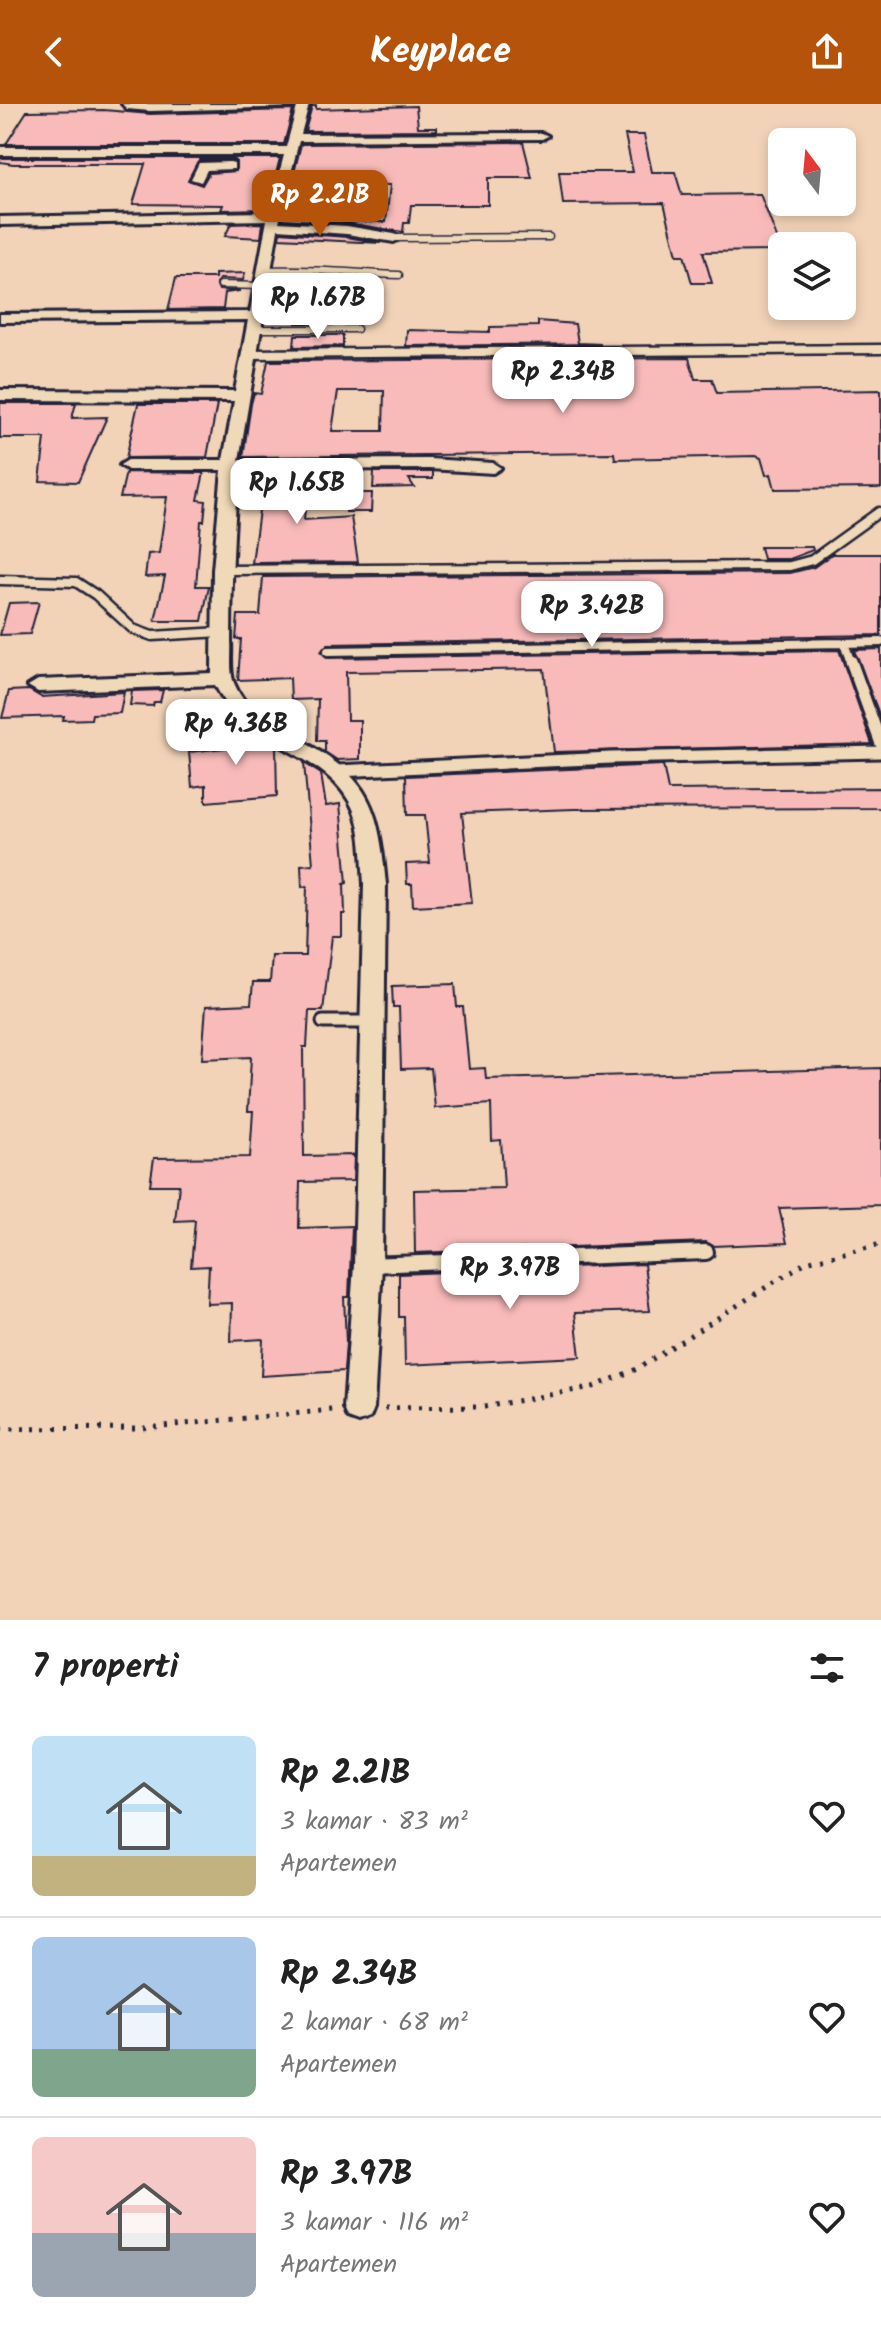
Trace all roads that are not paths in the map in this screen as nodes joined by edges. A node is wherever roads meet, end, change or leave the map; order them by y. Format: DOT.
graph roads {
  1 [pos="128,104"];
  2 [pos="296,104"];
  3 [pos="303,104"];
  4 [pos="542,136"];
  5 [pos="0,151"];
  6 [pos="286,156"];
  7 [pos="240,166"];
  8 [pos="197,179"];
  9 [pos="273,220"];
  10 [pos="0,221"];
  11 [pos="549,237"];
  12 [pos="394,238"];
  13 [pos="399,275"];
  14 [pos="263,278"];
  15 [pos="221,285"];
  16 [pos="0,318"];
  17 [pos="254,322"];
  18 [pos="357,329"];
  19 [pos="881,349"];
  20 [pos="249,354"];
  21 [pos="0,395"];
  22 [pos="244,396"];
  23 [pos="128,465"];
  24 [pos="230,466"];
  25 [pos="493,468"];
  26 [pos="879,512"];
  27 [pos="222,570"];
  28 [pos="0,580"];
  29 [pos="222,632"];
  30 [pos="881,642"];
  31 [pos="844,643"];
  32 [pos="328,651"];
  33 [pos="222,679"];
  34 [pos="38,686"];
  35 [pos="881,744"];
  36 [pos="881,752"];
  37 [pos="338,771"];
  38 [pos="323,1022"];
  39 [pos="372,1022"];
  40 [pos="706,1252"];
  41 [pos="368,1265"];
  42 [pos="359,1408"];
  1 -- 2 [label="street"];
  3 -- 6 [label="street"];
  4 -- 6 [label="street"];
  5 -- 6 [label="street"];
  6 -- 9 [label="street"];
  7 -- 8 [label="street"];
  9 -- 10 [label="street"];
  9 -- 12 [label="street"];
  9 -- 14 [label="street"];
  11 -- 12 [label="lane"];
  13 -- 14 [label="lane"];
  14 -- 15 [label="lane"];
  14 -- 17 [label="street"];
  16 -- 17 [label="street"];
  17 -- 18 [label="lane"];
  17 -- 20 [label="street"];
  19 -- 20 [label="lane"];
  20 -- 22 [label="street"];
  21 -- 22 [label="street"];
  22 -- 24 [label="street"];
  23 -- 24 [label="street"];
  24 -- 25 [label="street"];
  24 -- 27 [label="street"];
  26 -- 27 [label="lane"];
  27 -- 29 [label="street"];
  28 -- 29 [label="lane"];
  29 -- 33 [label="street"];
  30 -- 31 [label="lane"];
  31 -- 32 [label="lane"];
  31 -- 35 [label="lane"];
  33 -- 34 [label="street"];
  33 -- 37 [label="street"];
  36 -- 37 [label="lane"];
  37 -- 39 [label="street"];
  38 -- 39 [label="lane"];
  39 -- 41 [label="street"];
  40 -- 41 [label="lane"];
  41 -- 42 [label="street"];
}
